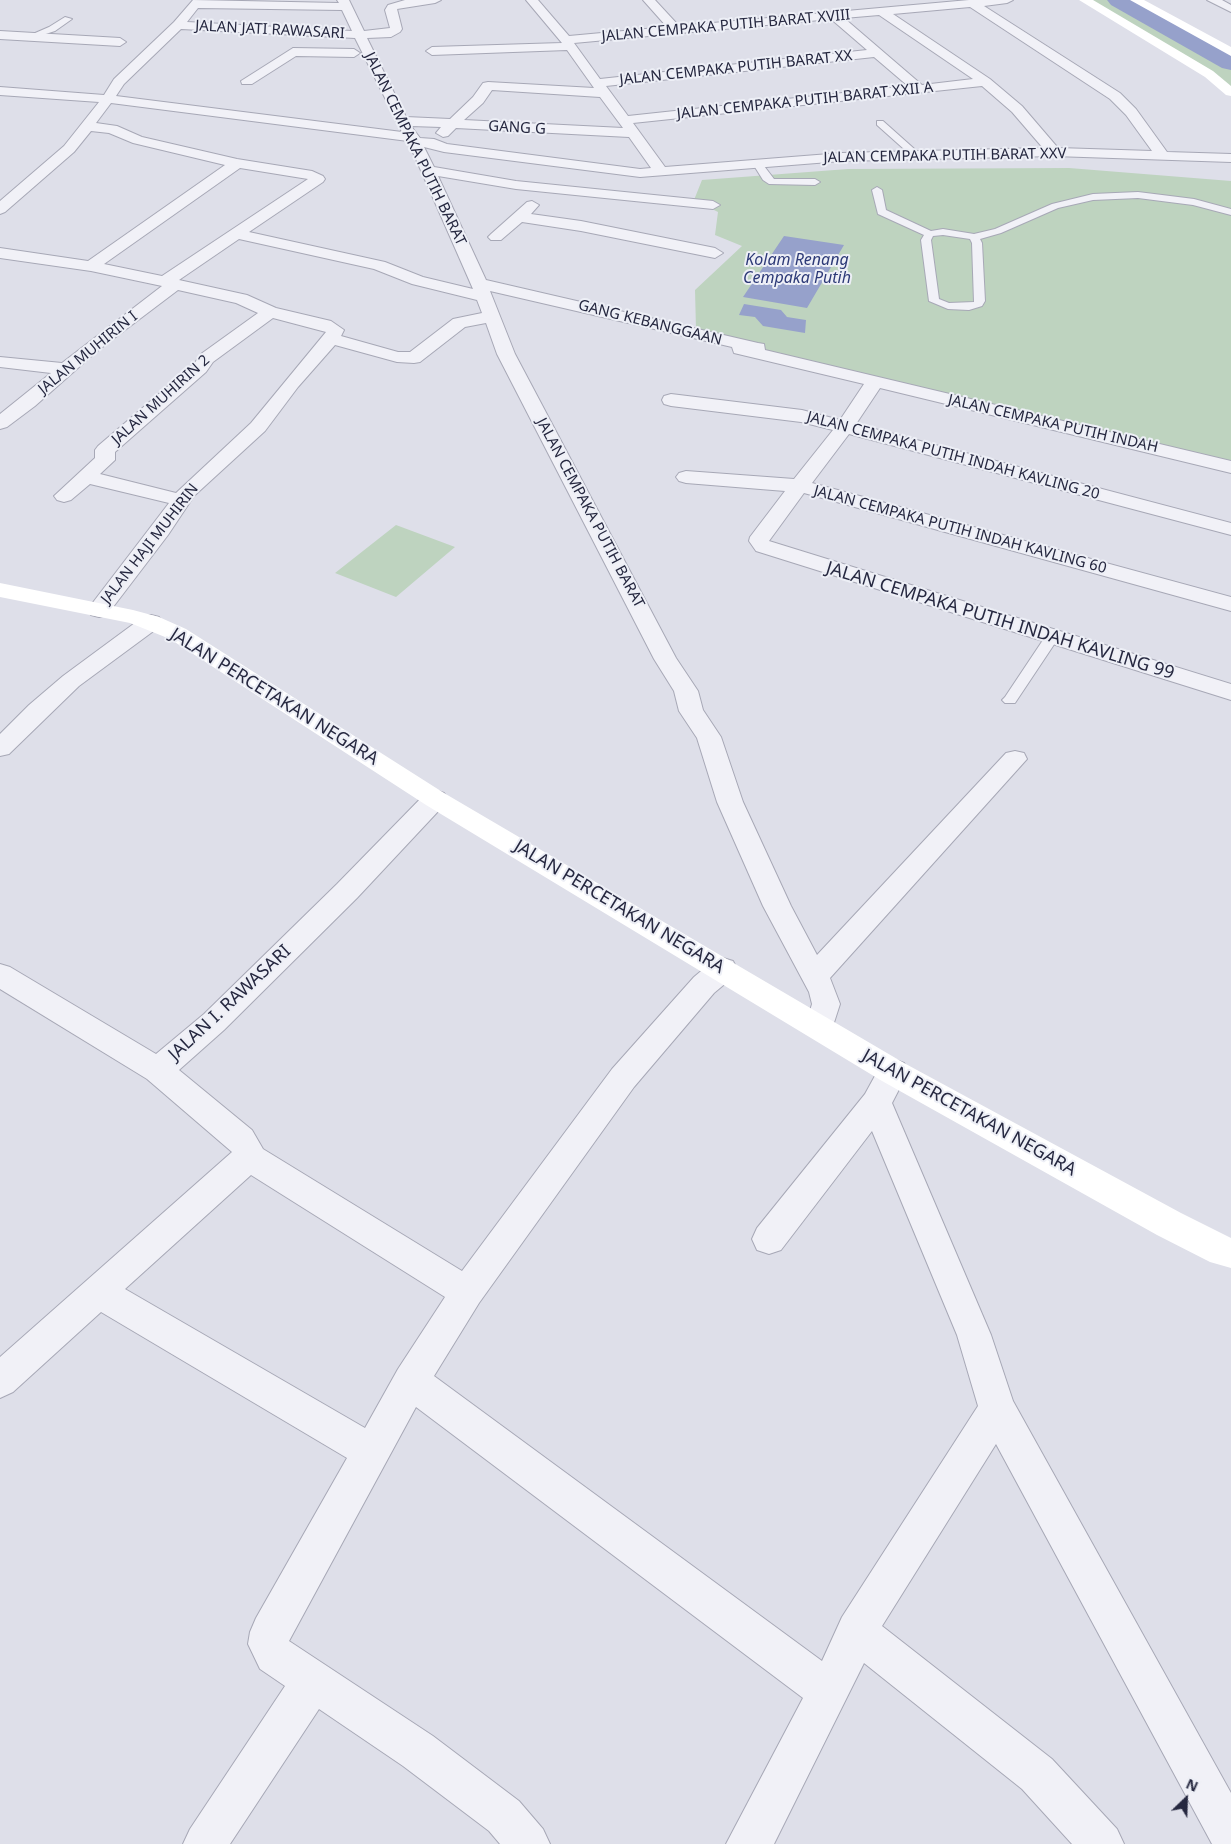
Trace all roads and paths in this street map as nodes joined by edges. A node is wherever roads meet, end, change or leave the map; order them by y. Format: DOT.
graph roads {
  1 [pos="435,0"];
  2 [pos="532,0"];
  3 [pos="649,0"];
  4 [pos="1007,0"];
  5 [pos="1085,0"];
  6 [pos="1136,0"];
  7 [pos="1213,0"];
  8 [pos="198,2"];
  9 [pos="344,3"];
  10 [pos="972,3"];
  11 [pos="1231,9"];
  12 [pos="881,11"];
  13 [pos="834,16"];
  14 [pos="68,19"];
  15 [pos="178,25"];
  16 [pos="676,30"];
  17 [pos="0,35"];
  18 [pos="26,37"];
  19 [pos="120,42"];
  20 [pos="567,43"];
  21 [pos="364,44"];
  22 [pos="7,47"];
  23 [pos="432,51"];
  24 [pos="1231,52"];
  25 [pos="878,53"];
  26 [pos="247,81"];
  27 [pos="595,82"];
  28 [pos="985,82"];
  29 [pos="919,89"];
  30 [pos="546,90"];
  31 [pos="1231,92"];
  32 [pos="2,93"];
  33 [pos="605,93"];
  34 [pos="108,99"];
  35 [pos="625,120"];
  36 [pos="401,121"];
  37 [pos="880,123"];
  38 [pos="451,124"];
  39 [pos="87,126"];
  40 [pos="524,128"];
  41 [pos="633,132"];
  42 [pos="421,141"];
  43 [pos="1054,152"];
  44 [pos="917,156"];
  45 [pos="1163,156"];
  46 [pos="1231,158"];
  47 [pos="238,163"];
  48 [pos="758,164"];
  49 [pos="428,170"];
  50 [pos="660,170"];
  51 [pos="679,171"];
  52 [pos="814,182"];
  53 [pos="550,189"];
  54 [pos="878,190"];
  55 [pos="660,199"];
  56 [pos="712,205"];
  57 [pos="0,209"];
  58 [pos="1231,212"];
  59 [pos="518,217"];
  60 [pos="236,234"];
  61 [pos="930,234"];
  62 [pos="496,237"];
  63 [pos="974,237"];
  64 [pos="0,253"];
  65 [pos="715,253"];
  66 [pos="91,266"];
  67 [pos="170,283"];
  68 [pos="482,290"];
  69 [pos="270,312"];
  70 [pos="492,317"];
  71 [pos="331,339"];
  72 [pos="740,349"];
  73 [pos="0,362"];
  74 [pos="818,367"];
  75 [pos="64,369"];
  76 [pos="875,382"];
  77 [pos="672,400"];
  78 [pos="0,423"];
  79 [pos="845,427"];
  80 [pos="1231,467"];
  81 [pos="86,477"];
  82 [pos="686,477"];
  83 [pos="801,486"];
  84 [pos="64,496"];
  85 [pos="181,500"];
  86 [pos="1231,529"];
  87 [pos="0,590"];
  88 [pos="1231,604"];
  89 [pos="99,610"];
  90 [pos="151,622"];
  91 [pos="1052,637"];
  92 [pos="1231,692"];
  93 [pos="1010,700"];
  94 [pos="0,748"];
  95 [pos="1015,759"];
  96 [pos="435,799"];
  97 [pos="723,969"];
  98 [pos="0,975"];
  99 [pos="814,976"];
  100 [pos="820,1027"];
  101 [pos="158,1070"];
  102 [pos="885,1087"];
  103 [pos="249,1157"];
  104 [pos="770,1239"];
  105 [pos="1228,1255"];
  106 [pos="98,1292"];
  107 [pos="467,1292"];
  108 [pos="0,1380"];
  109 [pos="411,1381"];
  110 [pos="997,1409"];
  111 [pos="371,1452"];
  112 [pos="856,1631"];
  113 [pos="313,1681"];
  114 [pos="828,1691"];
  115 [pos="1231,1836"];
  116 [pos="204,1844"];
  117 [pos="528,1844"];
  118 [pos="748,1844"];
  119 [pos="1102,1844"];
  1 -- 21 [label="street"];
  2 -- 20 [label="street"];
  3 -- 16 [label="street"];
  4 -- 10 [label="street, JALAN CEMPAKA PUTIH BARAT XVIII"];
  5 -- 31 [label="main road"];
  6 -- 24 [label="main road"];
  7 -- 11 [label="street"];
  8 -- 9 [label="street, JALAN JATI RAWASARI"];
  8 -- 15 [label="street"];
  9 -- 21 [label="street, JALAN CEMPAKA PUTIH BARAT"];
  10 -- 12 [label="street, JALAN CEMPAKA PUTIH BARAT XVIII"];
  10 -- 45 [label="street"];
  12 -- 13 [label="street, JALAN CEMPAKA PUTIH BARAT XVIII"];
  12 -- 28 [label="street"];
  13 -- 16 [label="street, JALAN CEMPAKA PUTIH BARAT XVIII"];
  13 -- 25 [label="street, JALAN CEMPAKA PUTIH BARAT XX"];
  14 -- 18 [label="lane"];
  15 -- 21 [label="street, JALAN JATI RAWASARI"];
  15 -- 34 [label="street"];
  16 -- 20 [label="street, JALAN CEMPAKA PUTIH BARAT XVIII"];
  17 -- 18 [label="street"];
  18 -- 19 [label="street"];
  18 -- 22 [label="street"];
  20 -- 23 [label="street, JALAN CEMPAKA PUTIH BARAT XVIII"];
  20 -- 27 [label="street"];
  21 -- 26 [label="street"];
  21 -- 36 [label="street, JALAN CEMPAKA PUTIH BARAT"];
  25 -- 27 [label="street, JALAN CEMPAKA PUTIH BARAT XX"];
  25 -- 29 [label="street, JALAN CEMPAKA PUTIH BARAT XX"];
  27 -- 33 [label="street"];
  28 -- 29 [label="street, JALAN CEMPAKA PUTIH BARAT XXII A"];
  28 -- 43 [label="street"];
  29 -- 35 [label="street, JALAN CEMPAKA PUTIH BARAT XXII A"];
  30 -- 33 [label="street"];
  30 -- 38 [label="street"];
  30 -- 40 [label="street"];
  32 -- 34 [label="street, JALAN CEMPAKA PUTIH BARAT XXV"];
  33 -- 35 [label="street"];
  34 -- 39 [label="street"];
  34 -- 42 [label="street, JALAN CEMPAKA PUTIH BARAT XXV"];
  35 -- 41 [label="street"];
  36 -- 38 [label="street, GANG G"];
  36 -- 42 [label="street, JALAN CEMPAKA PUTIH BARAT"];
  37 -- 44 [label="lane"];
  38 -- 40 [label="street, GANG G"];
  38 -- 42 [label="street"];
  39 -- 47 [label="street"];
  39 -- 57 [label="street"];
  40 -- 41 [label="street, GANG G"];
  41 -- 50 [label="street"];
  42 -- 49 [label="street, JALAN CEMPAKA PUTIH BARAT"];
  42 -- 50 [label="street, JALAN CEMPAKA PUTIH BARAT XXV"];
  43 -- 44 [label="street, JALAN CEMPAKA PUTIH BARAT XXV"];
  43 -- 45 [label="street, JALAN CEMPAKA PUTIH BARAT XXV"];
  44 -- 48 [label="street, JALAN CEMPAKA PUTIH BARAT XXV"];
  45 -- 46 [label="street, JALAN CEMPAKA PUTIH BARAT XXV"];
  47 -- 60 [label="street, JALAN MUHIRIN I"];
  47 -- 66 [label="street"];
  48 -- 51 [label="street, JALAN CEMPAKA PUTIH BARAT XXV"];
  48 -- 52 [label="lane"];
  49 -- 53 [label="street"];
  49 -- 68 [label="street, JALAN CEMPAKA PUTIH BARAT"];
  50 -- 51 [label="street, JALAN CEMPAKA PUTIH BARAT XXV"];
  51 -- 55 [label="street"];
  53 -- 55 [label="street"];
  53 -- 59 [label="street"];
  54 -- 61 [label="lane"];
  55 -- 56 [label="street"];
  58 -- 63 [label="lane"];
  59 -- 62 [label="street"];
  59 -- 65 [label="street"];
  60 -- 67 [label="street, JALAN MUHIRIN I"];
  60 -- 68 [label="street"];
  61 -- 63 [label="lane"];
  61 -- 63 [label="lane"];
  64 -- 66 [label="street"];
  66 -- 67 [label="street"];
  67 -- 69 [label="street"];
  67 -- 75 [label="street, JALAN MUHIRIN I"];
  68 -- 70 [label="street, JALAN CEMPAKA PUTIH BARAT"];
  68 -- 74 [label="street, GANG KEBANGGAAN"];
  69 -- 71 [label="street"];
  69 -- 81 [label="street, JALAN MUHIRIN 2"];
  70 -- 71 [label="street"];
  70 -- 99 [label="street, JALAN CEMPAKA PUTIH BARAT"];
  71 -- 85 [label="street, JALAN HAJI MUHIRIN"];
  72 -- 74 [label="street, JALAN CEMPAKA PUTIH INDAH"];
  73 -- 75 [label="street"];
  74 -- 76 [label="street, JALAN CEMPAKA PUTIH INDAH"];
  75 -- 78 [label="street, JALAN MUHIRIN I"];
  76 -- 79 [label="street"];
  76 -- 80 [label="street, JALAN CEMPAKA PUTIH INDAH"];
  77 -- 79 [label="street, JALAN CEMPAKA PUTIH INDAH KAVLING 20"];
  79 -- 83 [label="street"];
  79 -- 86 [label="street, JALAN CEMPAKA PUTIH INDAH KAVLING 20"];
  81 -- 84 [label="street, JALAN MUHIRIN 2"];
  81 -- 85 [label="street"];
  82 -- 83 [label="street, JALAN CEMPAKA PUTIH INDAH KAVLING 60"];
  83 -- 88 [label="street, JALAN CEMPAKA PUTIH INDAH KAVLING 60"];
  83 -- 91 [label="street, JALAN CEMPAKA PUTIH INDAH KAVLING 99"];
  85 -- 89 [label="street, JALAN HAJI MUHIRIN"];
  87 -- 89 [label="main road, JALAN PERCETAKAN NEGARA"];
  89 -- 90 [label="main road, JALAN PERCETAKAN NEGARA"];
  90 -- 94 [label="street"];
  90 -- 96 [label="main road, JALAN PERCETAKAN NEGARA"];
  91 -- 92 [label="street, JALAN CEMPAKA PUTIH INDAH KAVLING 99"];
  91 -- 93 [label="lane"];
  95 -- 99 [label="street"];
  96 -- 97 [label="main road, JALAN PERCETAKAN NEGARA"];
  96 -- 101 [label="street, JALAN I. RAWASARI"];
  97 -- 100 [label="main road, JALAN PERCETAKAN NEGARA"];
  97 -- 107 [label="street"];
  98 -- 101 [label="street"];
  99 -- 100 [label="street, JALAN CEMPAKA PUTIH BARAT"];
  100 -- 102 [label="main road, JALAN PERCETAKAN NEGARA"];
  101 -- 103 [label="street, JALAN I. RAWASARI"];
  102 -- 104 [label="street"];
  102 -- 105 [label="main road, JALAN PERCETAKAN NEGARA"];
  102 -- 110 [label="street"];
  103 -- 106 [label="street"];
  103 -- 107 [label="street"];
  106 -- 108 [label="street"];
  106 -- 111 [label="street"];
  107 -- 109 [label="street"];
  109 -- 111 [label="street"];
  109 -- 114 [label="street"];
  110 -- 112 [label="street"];
  110 -- 115 [label="street"];
  111 -- 113 [label="street"];
  112 -- 114 [label="street"];
  112 -- 119 [label="street"];
  113 -- 116 [label="street"];
  113 -- 117 [label="street"];
  114 -- 118 [label="street"];
}
